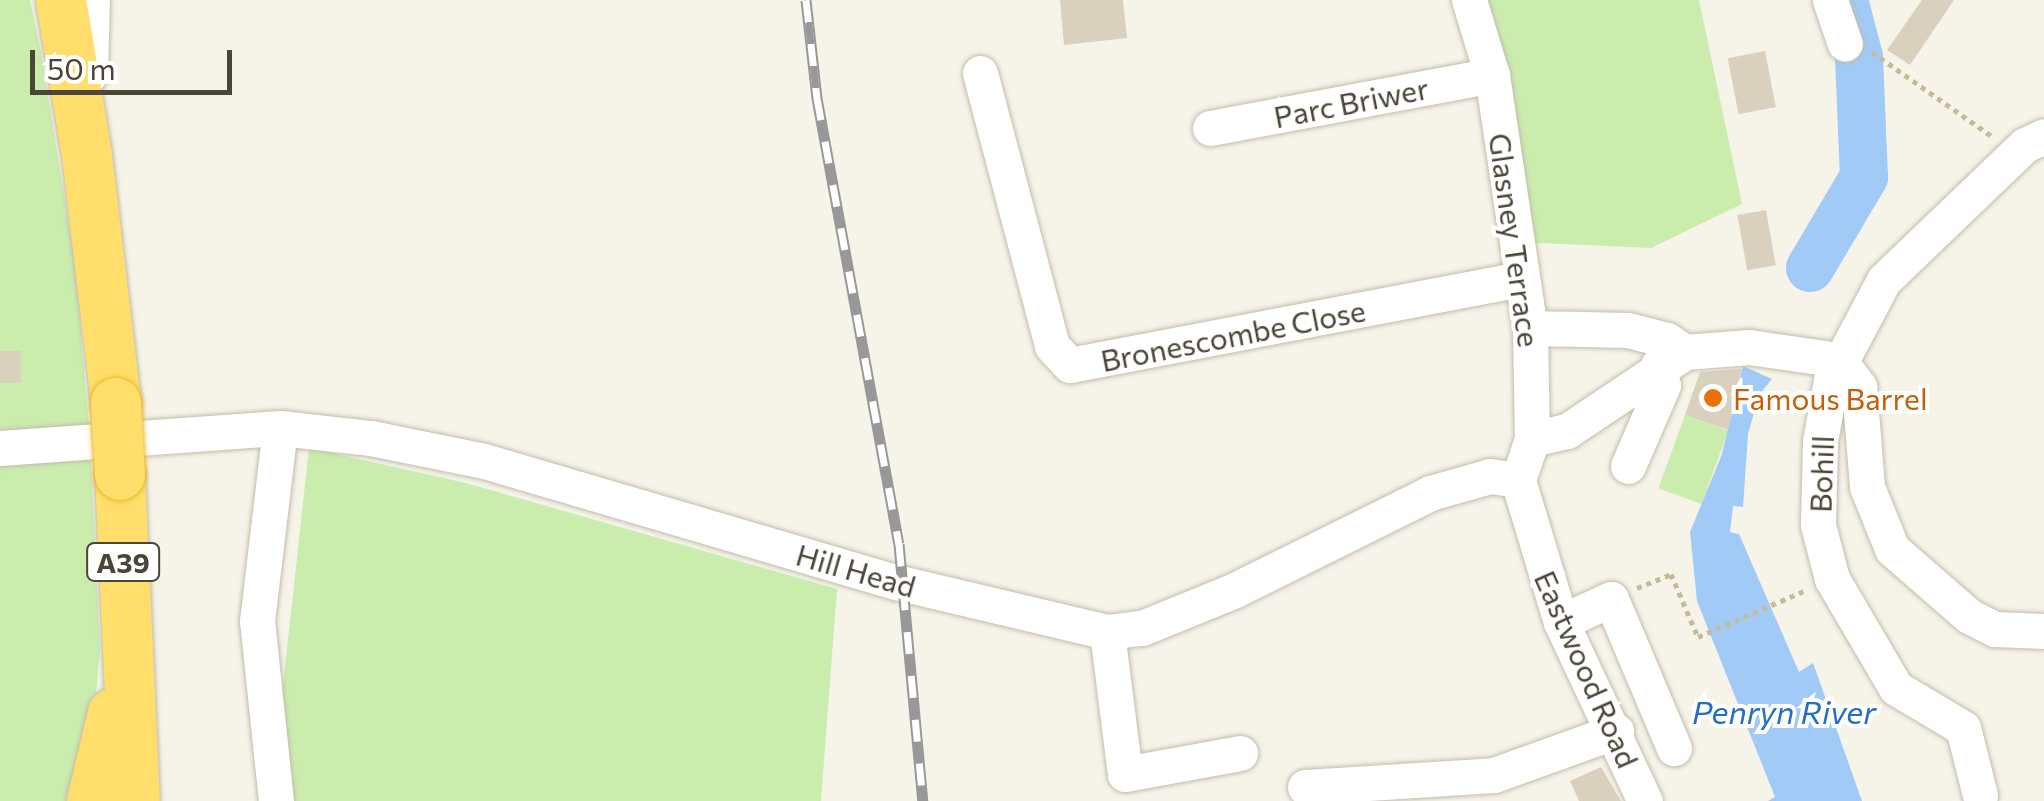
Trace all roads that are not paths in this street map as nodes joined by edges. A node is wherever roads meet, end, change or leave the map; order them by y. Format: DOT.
graph roads {
  1 [pos="61,0"];
  2 [pos="92,0"];
  3 [pos="1469,0"];
  4 [pos="1830,0"];
  5 [pos="1855,46"];
  6 [pos="980,74"];
  7 [pos="1492,75"];
  8 [pos="1210,128"];
  9 [pos="2044,136"];
  10 [pos="87,154"];
  11 [pos="1522,279"];
  12 [pos="1530,328"];
  13 [pos="1672,359"];
  14 [pos="1839,360"];
  15 [pos="280,428"];
  16 [pos="1532,439"];
  17 [pos="0,448"];
  18 [pos="1628,466"];
  19 [pos="1518,480"];
  20 [pos="1560,622"];
  21 [pos="2044,631"];
  22 [pos="1107,632"];
  23 [pos="126,650"];
  24 [pos="1616,730"];
  25 [pos="1674,748"];
  26 [pos="1240,753"];
  27 [pos="1121,787"];
  28 [pos="1305,787"];
  29 [pos="1500,788"];
  30 [pos="1980,794"];
  31 [pos="92,801"];
  32 [pos="135,801"];
  33 [pos="276,801"];
  34 [pos="1645,801"];
  1 -- 10 [label="highway, A39"];
  2 -- 10 [label="street"];
  3 -- 7 [label="street, Glasney Terrace"];
  4 -- 5 [label="street"];
  6 -- 11 [label="street, Bronescombe Close"];
  7 -- 8 [label="street, Parc Briwer"];
  7 -- 11 [label="street, Glasney Terrace"];
  9 -- 14 [label="street"];
  10 -- 23 [label="highway, A39, bridge"];
  11 -- 12 [label="street, Glasney Terrace"];
  12 -- 13 [label="street"];
  12 -- 16 [label="street, Glasney Terrace"];
  13 -- 14 [label="street"];
  13 -- 16 [label="street"];
  13 -- 18 [label="street"];
  14 -- 21 [label="street, Bohill"];
  14 -- 30 [label="street, Bohill"];
  15 -- 17 [label="street, Hill Head"];
  15 -- 22 [label="street, Hill Head"];
  15 -- 33 [label="street"];
  16 -- 19 [label="street, Glasney Terrace"];
  19 -- 20 [label="street, Eastwood Road"];
  19 -- 22 [label="street, Hill Head"];
  20 -- 24 [label="street, Eastwood Road"];
  20 -- 25 [label="street"];
  22 -- 27 [label="street"];
  23 -- 31 [label="highway, A39"];
  23 -- 32 [label="highway, A39"];
  24 -- 29 [label="street"];
  24 -- 34 [label="street, Eastwood Road"];
  26 -- 27 [label="street"];
  28 -- 29 [label="street"];
}
